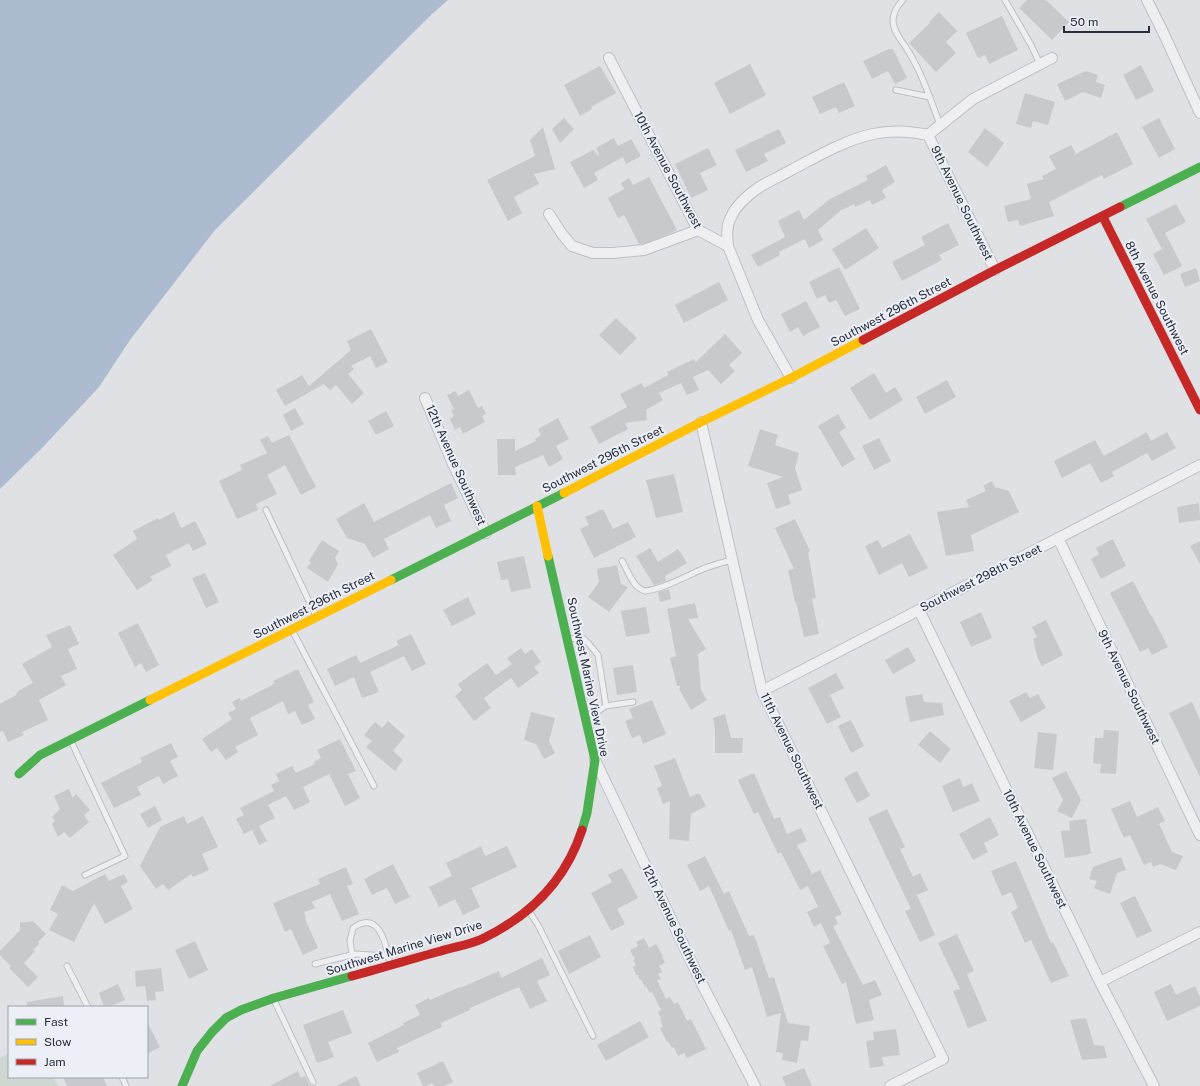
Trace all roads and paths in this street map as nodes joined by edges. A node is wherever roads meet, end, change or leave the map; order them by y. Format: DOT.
graph roads {
  1 [pos="903,0"];
  2 [pos="1004,0"];
  3 [pos="1147,0"];
  4 [pos="609,58"];
  5 [pos="1052,58"];
  6 [pos="1040,64"];
  7 [pos="896,90"];
  8 [pos="930,97"];
  9 [pos="1200,113"];
  10 [pos="940,125"];
  11 [pos="928,135"];
  12 [pos="1200,167"];
  13 [pos="549,214"];
  14 [pos="1103,217"];
  15 [pos="698,230"];
  16 [pos="728,246"];
  17 [pos="995,270"];
  18 [pos="791,378"];
  19 [pos="426,398"];
  20 [pos="1200,410"];
  21 [pos="701,422"];
  22 [pos="1200,464"];
  23 [pos="537,506"];
  24 [pos="266,510"];
  25 [pos="486,532"];
  26 [pos="1058,538"];
  27 [pos="732,560"];
  28 [pos="622,561"];
  29 [pos="919,610"];
  30 [pos="317,617"];
  31 [pos="292,629"];
  32 [pos="568,640"];
  33 [pos="762,691"];
  34 [pos="632,702"];
  35 [pos="606,706"];
  36 [pos="585,715"];
  37 [pos="70,740"];
  38 [pos="595,760"];
  39 [pos="19,774"];
  40 [pos="374,786"];
  41 [pos="1200,835"];
  42 [pos="85,874"];
  43 [pos="529,910"];
  44 [pos="1200,932"];
  45 [pos="352,954"];
  46 [pos="388,956"];
  47 [pos="315,964"];
  48 [pos="392,965"];
  49 [pos="67,966"];
  50 [pos="1100,982"];
  51 [pos="274,998"];
  52 [pos="87,1006"];
  53 [pos="593,1036"];
  54 [pos="313,1082"];
  55 [pos="182,1086"];
  56 [pos="755,1086"];
  57 [pos="890,1086"];
  58 [pos="1154,1086"];
  1 -- 8 [label="lane"];
  2 -- 6 [label="lane"];
  3 -- 9 [label="street"];
  4 -- 15 [label="street, 10th Avenue Southwest"];
  5 -- 6 [label="street"];
  6 -- 10 [label="street"];
  7 -- 8 [label="lane"];
  8 -- 10 [label="lane"];
  10 -- 11 [label="street"];
  11 -- 16 [label="street"];
  11 -- 17 [label="street, 9th Avenue Southwest"];
  12 -- 14 [label="street, Southwest 296th Street"];
  13 -- 15 [label="street"];
  14 -- 17 [label="street, Southwest 296th Street"];
  14 -- 20 [label="street, 8th Avenue Southwest"];
  15 -- 16 [label="street, 10th Avenue Southwest"];
  16 -- 18 [label="street"];
  17 -- 18 [label="street, Southwest 296th Street"];
  18 -- 21 [label="street, Southwest 296th Street"];
  19 -- 25 [label="street, 12th Avenue Southwest"];
  21 -- 23 [label="street, Southwest 296th Street"];
  21 -- 27 [label="street, 11th Avenue Southwest"];
  22 -- 26 [label="street, Southwest 298th Street"];
  23 -- 25 [label="street, Southwest 296th Street"];
  23 -- 32 [label="street, Southwest Marine View Drive"];
  24 -- 30 [label="lane"];
  25 -- 30 [label="street, Southwest 296th Street"];
  26 -- 29 [label="street, Southwest 298th Street"];
  26 -- 41 [label="street, 9th Avenue Southwest"];
  27 -- 28 [label="lane"];
  27 -- 33 [label="street, 11th Avenue Southwest"];
  29 -- 33 [label="street, Southwest 298th Street"];
  29 -- 50 [label="street, 10th Avenue Southwest"];
  30 -- 31 [label="street, Southwest 296th Street"];
  31 -- 37 [label="street, Southwest 296th Street"];
  31 -- 40 [label="lane"];
  32 -- 35 [label="lane"];
  32 -- 36 [label="street, Southwest Marine View Drive"];
  33 -- 57 [label="street, 11th Avenue Southwest"];
  34 -- 35 [label="lane"];
  35 -- 36 [label="lane"];
  36 -- 38 [label="street, Southwest Marine View Drive"];
  37 -- 39 [label="street, Southwest 296th Street"];
  37 -- 42 [label="lane"];
  38 -- 43 [label="street, Southwest Marine View Drive"];
  38 -- 56 [label="street, 12th Avenue Southwest"];
  43 -- 48 [label="street, Southwest Marine View Drive"];
  43 -- 53 [label="lane"];
  44 -- 50 [label="street"];
  45 -- 46 [label="lane"];
  45 -- 46 [label="lane"];
  45 -- 47 [label="lane"];
  46 -- 48 [label="lane"];
  48 -- 51 [label="street, Southwest Marine View Drive"];
  49 -- 52 [label="lane"];
  50 -- 58 [label="street, 10th Avenue Southwest"];
  51 -- 54 [label="lane"];
  51 -- 55 [label="street, Southwest Marine View Drive"];
}
